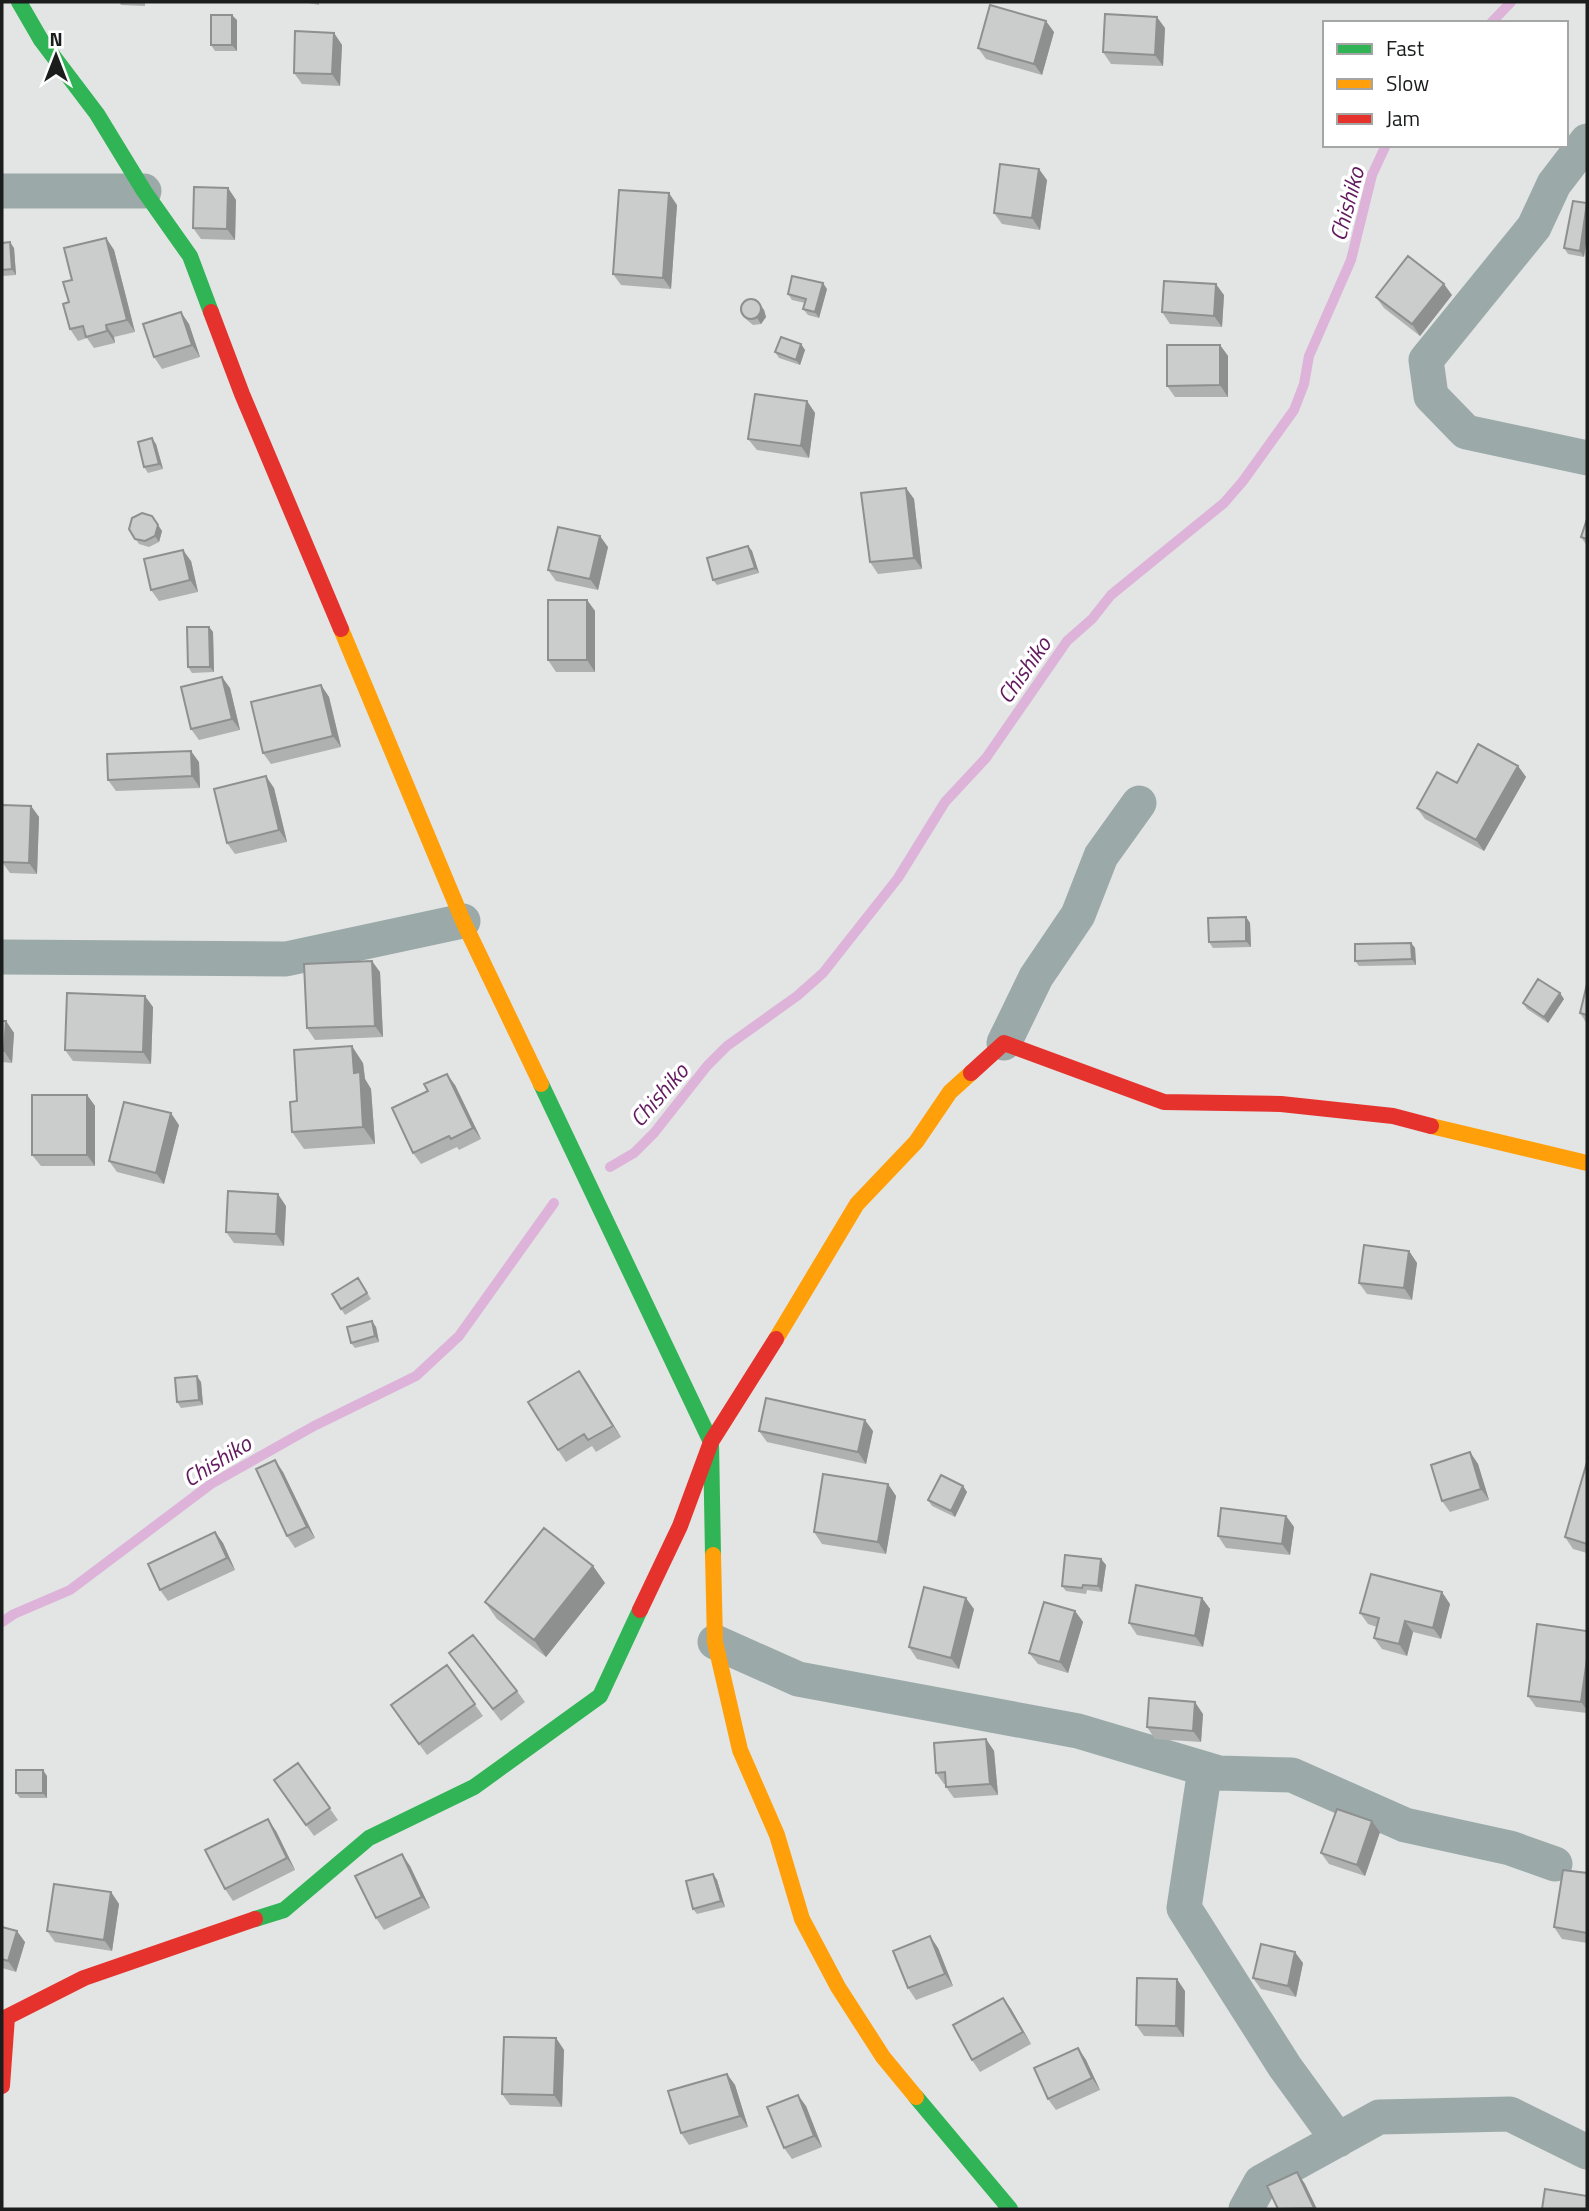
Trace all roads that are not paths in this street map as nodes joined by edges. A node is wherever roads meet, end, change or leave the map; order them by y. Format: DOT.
graph roads {
  1 [pos="19,2"];
  2 [pos="1587,141"];
  3 [pos="2,191"];
  4 [pos="144,191"];
  5 [pos="1587,457"];
  6 [pos="1139,803"];
  7 [pos="463,922"];
  8 [pos="2,957"];
  9 [pos="1004,1043"];
  10 [pos="1587,1163"];
  11 [pos="711,1441"];
  12 [pos="715,1642"];
  13 [pos="1205,1769"];
  14 [pos="1555,1864"];
  15 [pos="2,2086"];
  16 [pos="1338,2140"];
  17 [pos="1587,2152"];
  18 [pos="1010,2209"];
  19 [pos="1246,2209"];
  1 -- 4 [label="street"];
  2 -- 5 [label="street"];
  3 -- 4 [label="street"];
  4 -- 7 [label="street"];
  6 -- 9 [label="street"];
  7 -- 8 [label="street"];
  7 -- 11 [label="street"];
  9 -- 10 [label="street"];
  9 -- 11 [label="street"];
  11 -- 12 [label="street"];
  11 -- 15 [label="street"];
  12 -- 13 [label="street"];
  12 -- 18 [label="street"];
  13 -- 14 [label="street"];
  13 -- 16 [label="street"];
  16 -- 17 [label="street"];
  16 -- 19 [label="street"];
}
